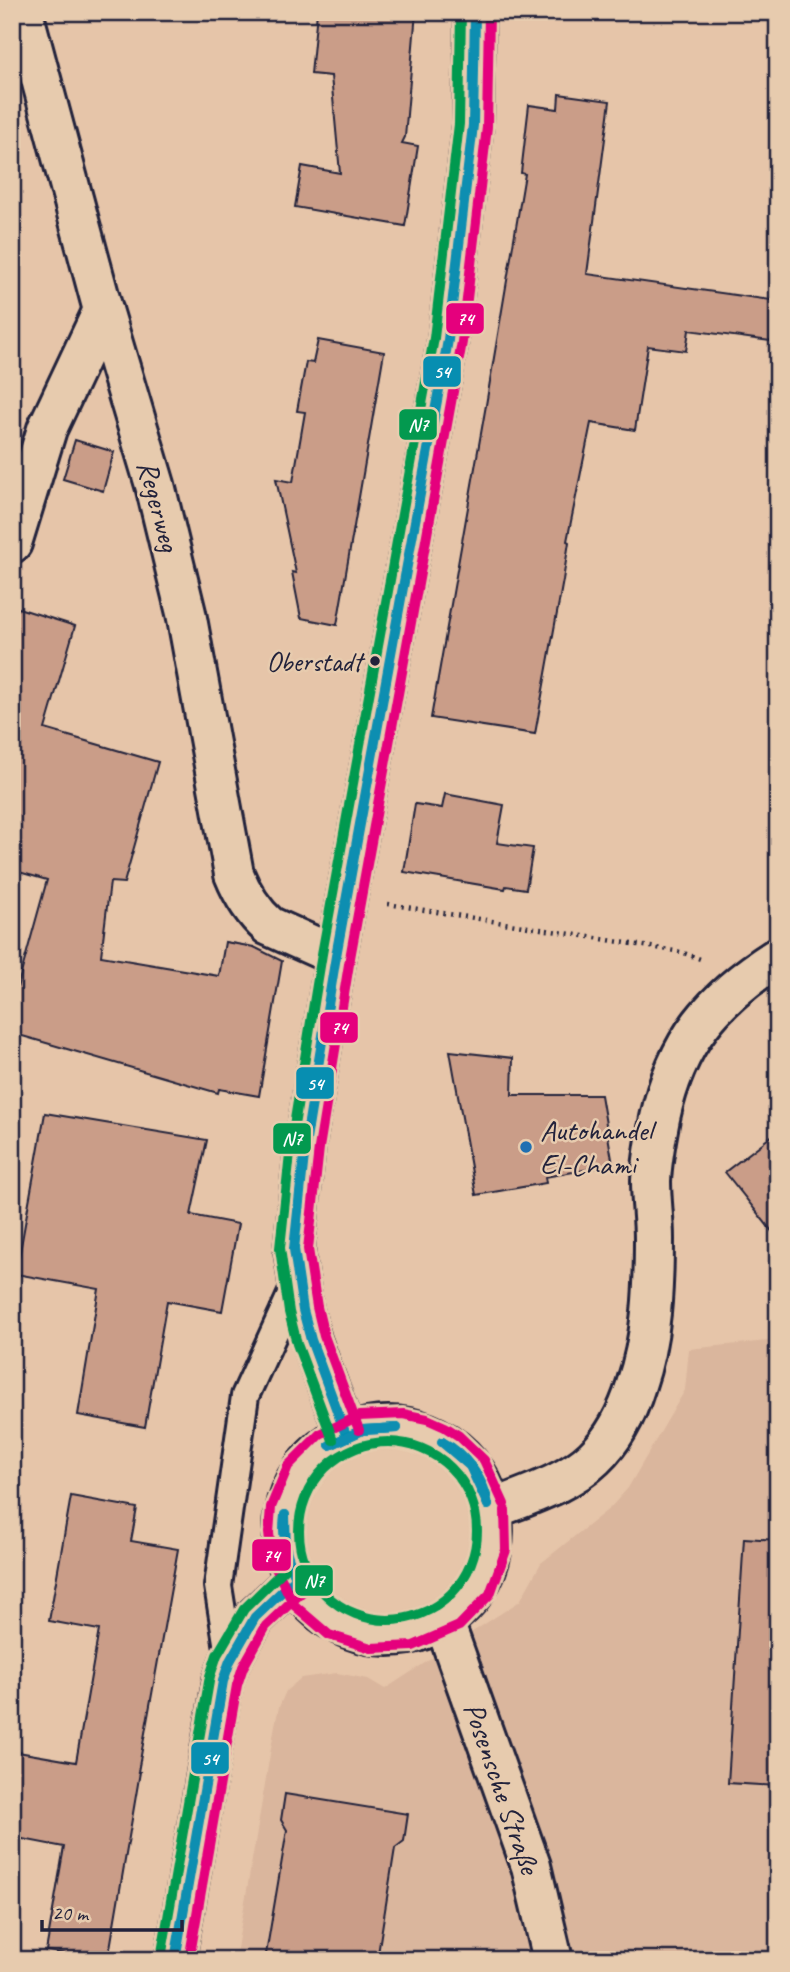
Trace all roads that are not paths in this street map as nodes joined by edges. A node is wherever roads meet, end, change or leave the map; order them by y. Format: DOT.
graph roads {
  1 [pos="23,12"];
  2 [pos="475,12"];
  3 [pos="103,310"];
  4 [pos="12,543"];
  5 [pos="336,956"];
  6 [pos="778,957"];
  7 [pos="298,1280"];
  8 [pos="346,1435"];
  9 [pos="491,1510"];
  10 [pos="295,1579"];
  11 [pos="443,1619"];
  12 [pos="230,1661"];
  13 [pos="174,1960"];
  14 [pos="553,1960"];
  1 -- 3 [label="main road, Regerweg"];
  2 -- 5 [label="main road"];
  3 -- 4 [label="main road"];
  3 -- 5 [label="main road, Regerweg"];
  5 -- 7 [label="main road"];
  6 -- 9 [label="main road"];
  7 -- 8 [label="main road"];
  7 -- 12 [label="lane"];
  8 -- 9 [label="main road"];
  8 -- 10 [label="main road"];
  9 -- 11 [label="main road"];
  10 -- 11 [label="main road"];
  10 -- 12 [label="main road"];
  11 -- 14 [label="main road, Posensche Straße"];
  12 -- 13 [label="main road"];
}
